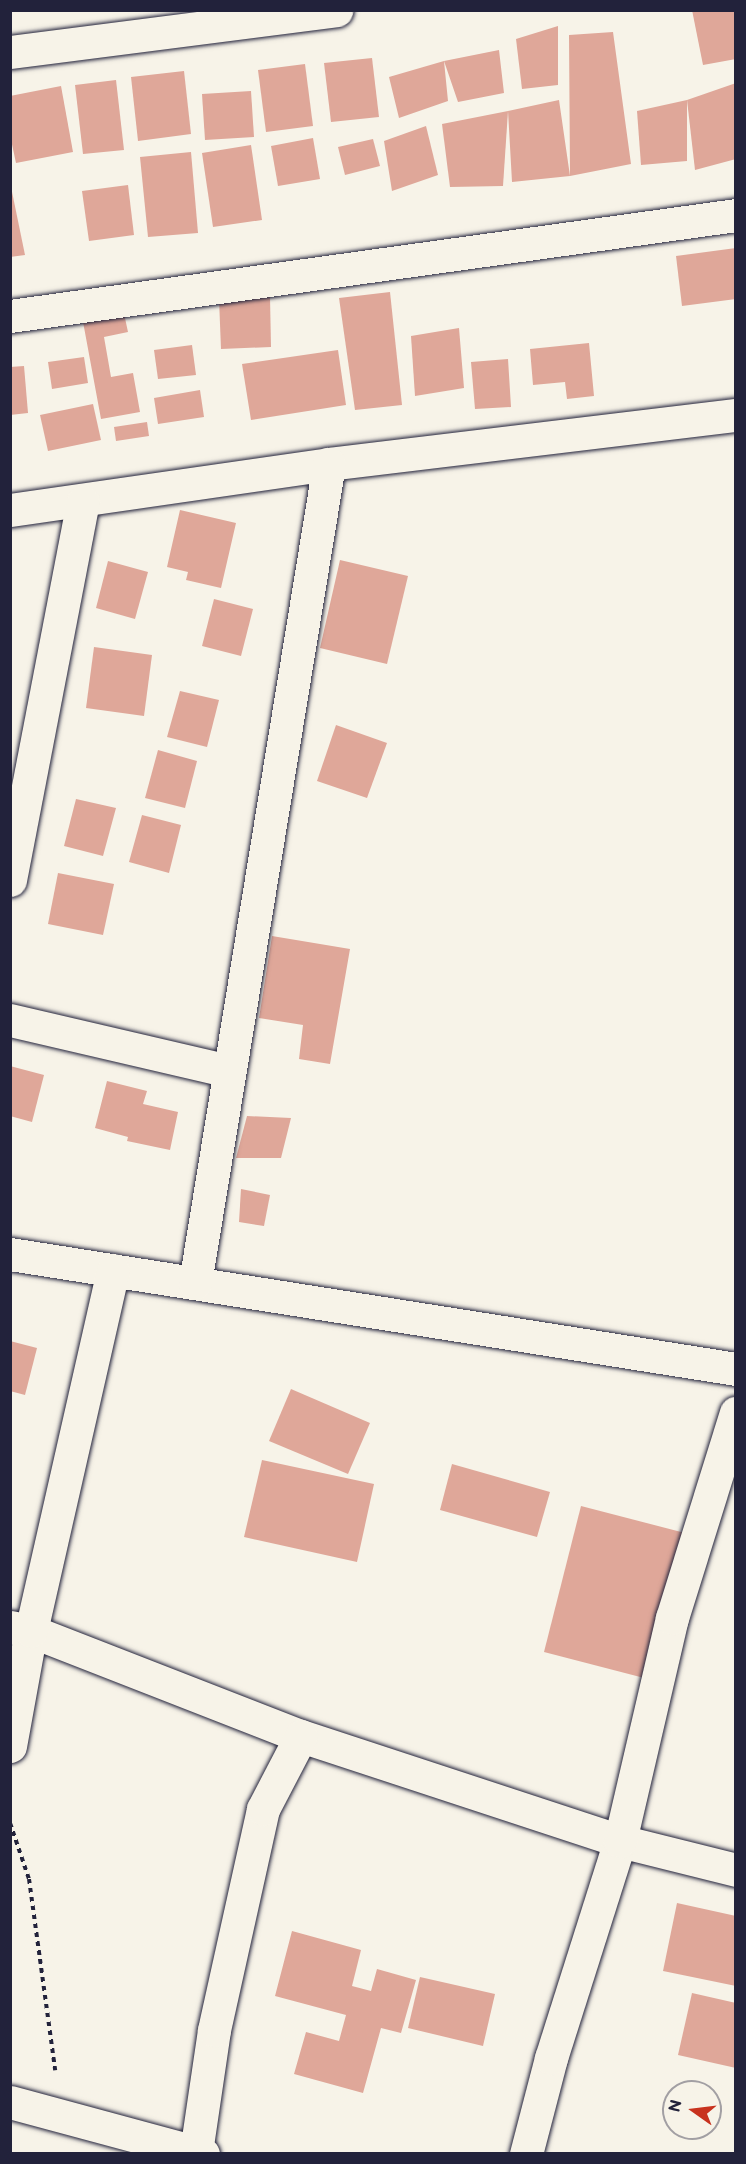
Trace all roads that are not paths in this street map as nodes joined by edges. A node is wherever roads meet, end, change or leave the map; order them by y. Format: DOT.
graph roads {
  1 [pos="336,10"];
  2 [pos="10,52"];
  3 [pos="735,215"];
  4 [pos="10,316"];
  5 [pos="735,415"];
  6 [pos="329,464"];
  7 [pos="83,502"];
  8 [pos="10,510"];
  9 [pos="10,880"];
  10 [pos="10,1020"];
  11 [pos="230,1071"];
  12 [pos="10,1254"];
  13 [pos="113,1270"];
  14 [pos="195,1283"];
  15 [pos="735,1369"];
  16 [pos="735,1413"];
  17 [pos="21,1629"];
  18 [pos="301,1736"];
  19 [pos="10,1746"];
  20 [pos="620,1841"];
  21 [pos="735,1870"];
  22 [pos="10,2102"];
  23 [pos="200,2153"];
  24 [pos="526,2154"];
  1 -- 2 [label="street"];
  3 -- 4 [label="street"];
  5 -- 6 [label="street"];
  6 -- 7 [label="street"];
  6 -- 11 [label="street"];
  7 -- 8 [label="street"];
  7 -- 9 [label="street"];
  10 -- 11 [label="street"];
  11 -- 14 [label="street"];
  12 -- 13 [label="street"];
  13 -- 14 [label="street"];
  13 -- 17 [label="street"];
  14 -- 15 [label="street"];
  16 -- 20 [label="street"];
  17 -- 18 [label="street"];
  17 -- 19 [label="street"];
  18 -- 20 [label="street"];
  18 -- 23 [label="street"];
  20 -- 21 [label="street"];
  20 -- 24 [label="street"];
  22 -- 23 [label="street"];
}
